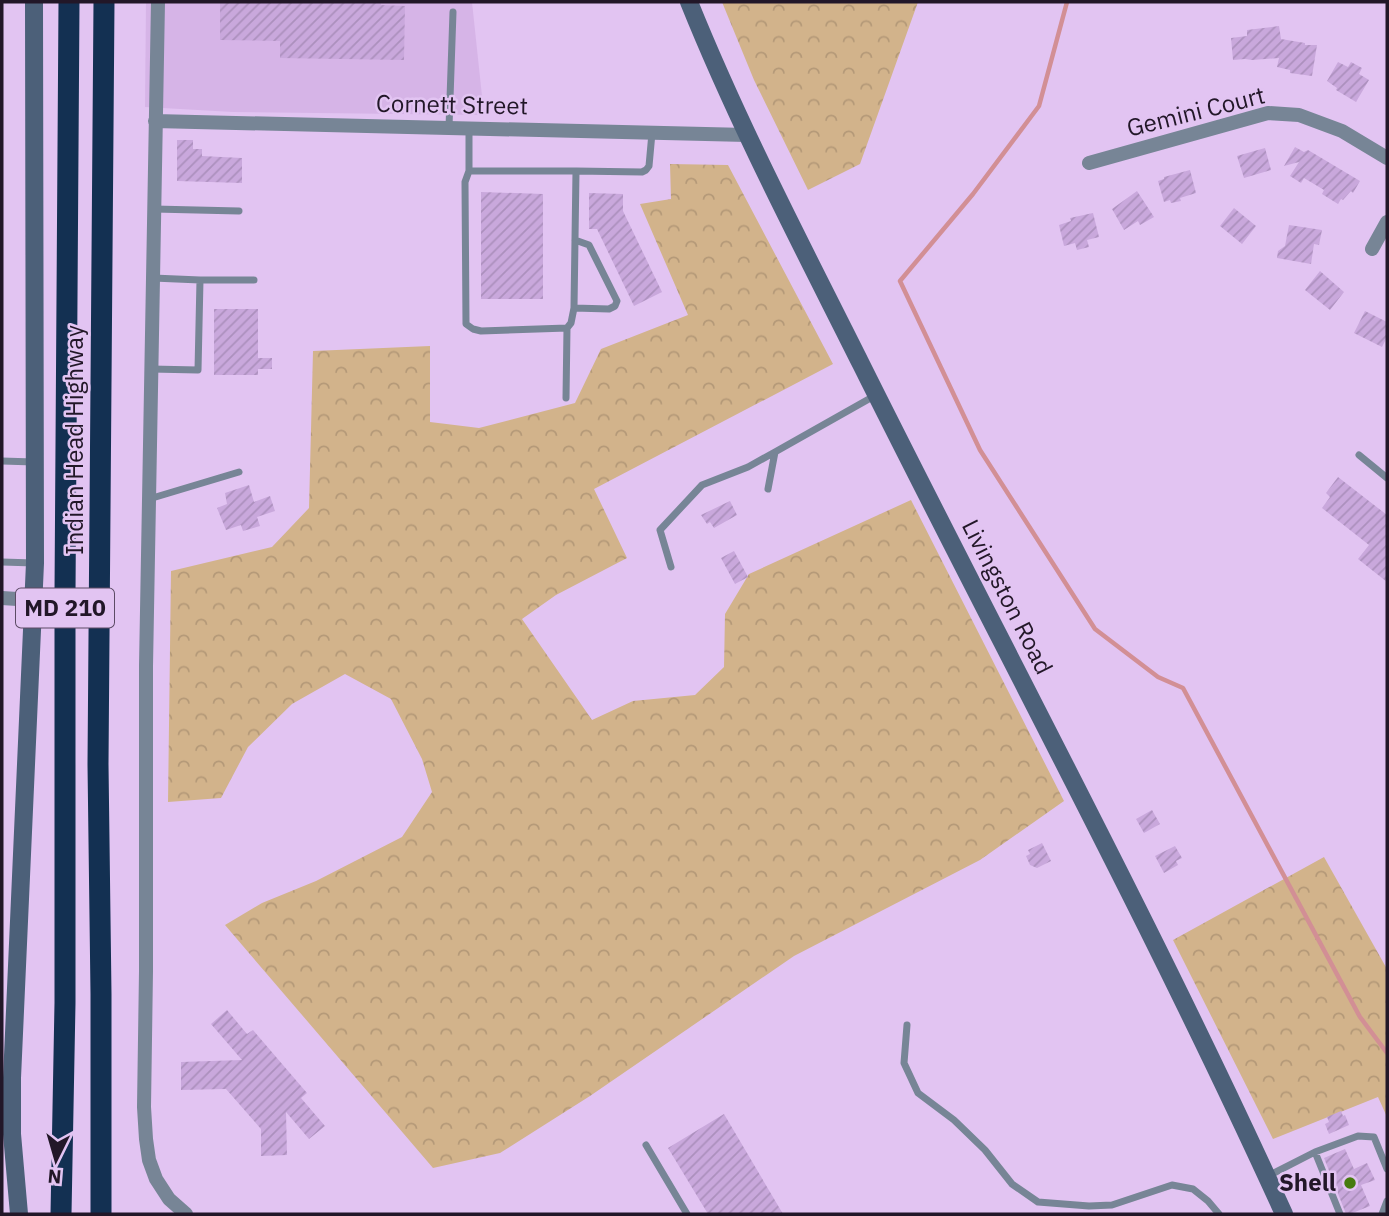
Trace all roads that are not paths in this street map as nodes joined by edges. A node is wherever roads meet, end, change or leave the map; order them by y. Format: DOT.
graph roads {
  1 [pos="34,2"];
  2 [pos="69,2"];
  3 [pos="104,2"];
  4 [pos="158,2"];
  5 [pos="689,2"];
  6 [pos="453,12"];
  7 [pos="155,121"];
  8 [pos="449,128"];
  9 [pos="469,128"];
  10 [pos="652,132"];
  11 [pos="747,135"];
  12 [pos="1387,158"];
  13 [pos="1090,163"];
  14 [pos="469,171"];
  15 [pos="576,171"];
  16 [pos="154,209"];
  17 [pos="239,211"];
  18 [pos="1387,222"];
  19 [pos="575,240"];
  20 [pos="1372,248"];
  21 [pos="153,278"];
  22 [pos="200,280"];
  23 [pos="254,280"];
  24 [pos="574,309"];
  25 [pos="567,328"];
  26 [pos="151,369"];
  27 [pos="876,395"];
  28 [pos="566,398"];
  29 [pos="775,452"];
  30 [pos="1359,455"];
  31 [pos="2,461"];
  32 [pos="35,462"];
  33 [pos="239,472"];
  34 [pos="1387,478"];
  35 [pos="768,489"];
  36 [pos="149,499"];
  37 [pos="2,562"];
  38 [pos="35,563"];
  39 [pos="671,567"];
  40 [pos="2,598"];
  41 [pos="32,600"];
  42 [pos="907,1025"];
  43 [pos="7,1058"];
  44 [pos="101,1142"];
  45 [pos="646,1145"];
  46 [pos="1315,1152"];
  47 [pos="1387,1169"];
  48 [pos="1267,1176"];
  49 [pos="1387,1201"];
  50 [pos="19,1214"];
  51 [pos="61,1214"];
  52 [pos="101,1214"];
  53 [pos="114,1214"];
  54 [pos="186,1214"];
  55 [pos="687,1214"];
  56 [pos="1219,1214"];
  57 [pos="1284,1214"];
  58 [pos="1340,1214"];
  59 [pos="1382,1214"];
  1 -- 32 [label="main road"];
  2 -- 51 [label="highway, Indian Head Highway / MD 210"];
  3 -- 44 [label="highway, Indian Head Highway / MD 210"];
  4 -- 7 [label="street"];
  5 -- 11 [label="main road, Livingston Road"];
  6 -- 8 [label="lane"];
  7 -- 8 [label="street, Cornett Street"];
  7 -- 16 [label="street"];
  8 -- 9 [label="street, Cornett Street"];
  9 -- 10 [label="street, Cornett Street"];
  9 -- 14 [label="lane"];
  10 -- 11 [label="street, Cornett Street"];
  10 -- 15 [label="lane"];
  11 -- 27 [label="main road, Livingston Road"];
  12 -- 13 [label="street, Gemini Court"];
  14 -- 15 [label="lane"];
  14 -- 25 [label="lane"];
  15 -- 19 [label="lane"];
  16 -- 17 [label="lane"];
  16 -- 21 [label="street"];
  18 -- 20 [label="street"];
  19 -- 24 [label="lane"];
  19 -- 24 [label="lane"];
  21 -- 22 [label="lane"];
  21 -- 26 [label="street"];
  22 -- 23 [label="lane"];
  22 -- 26 [label="lane"];
  24 -- 25 [label="lane"];
  25 -- 28 [label="lane"];
  26 -- 36 [label="street"];
  27 -- 29 [label="lane"];
  27 -- 48 [label="main road, Livingston Road"];
  29 -- 35 [label="lane"];
  29 -- 39 [label="lane"];
  30 -- 34 [label="lane"];
  31 -- 32 [label="lane"];
  32 -- 38 [label="main road"];
  33 -- 36 [label="lane"];
  36 -- 54 [label="street"];
  37 -- 38 [label="lane"];
  38 -- 41 [label="main road"];
  40 -- 41 [label="street"];
  41 -- 43 [label="main road"];
  42 -- 56 [label="lane"];
  43 -- 50 [label="main road"];
  44 -- 52 [label="highway, Indian Head Highway / MD 210"];
  44 -- 53 [label="highway"];
  45 -- 55 [label="lane"];
  46 -- 47 [label="lane"];
  46 -- 48 [label="lane"];
  46 -- 58 [label="lane"];
  48 -- 57 [label="main road, Livingston Road"];
  49 -- 59 [label="lane"];
}
